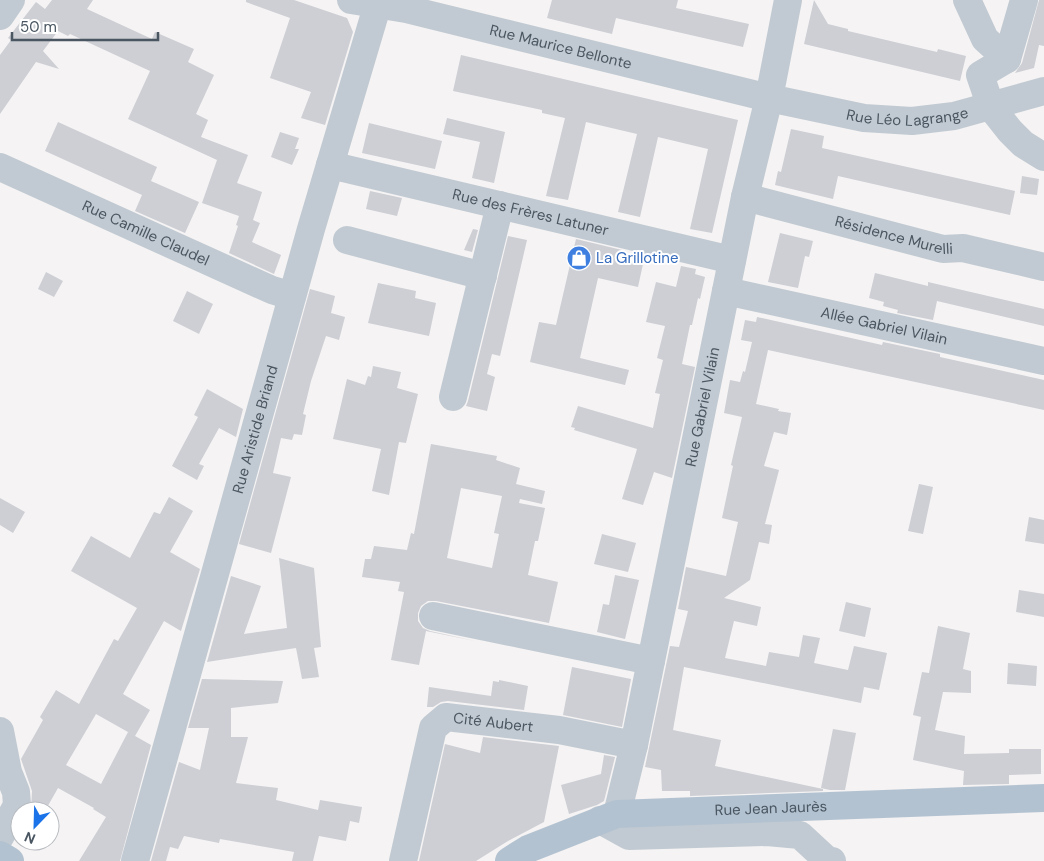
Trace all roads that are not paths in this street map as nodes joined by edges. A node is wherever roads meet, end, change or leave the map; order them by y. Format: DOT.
graph roads {
  1 [pos="11,0"];
  2 [pos="350,0"];
  3 [pos="788,0"];
  4 [pos="966,0"];
  5 [pos="1024,0"];
  6 [pos="378,3"];
  7 [pos="0,16"];
  8 [pos="1007,59"];
  9 [pos="1035,94"];
  10 [pos="769,98"];
  11 [pos="991,107"];
  12 [pos="1044,157"];
  13 [pos="330,165"];
  14 [pos="0,167"];
  15 [pos="745,197"];
  16 [pos="500,205"];
  17 [pos="347,240"];
  18 [pos="732,260"];
  19 [pos="1044,268"];
  20 [pos="482,276"];
  21 [pos="726,291"];
  22 [pos="292,296"];
  23 [pos="1044,361"];
  24 [pos="453,396"];
  25 [pos="433,616"];
  26 [pos="651,661"];
  27 [pos="0,731"];
  28 [pos="634,745"];
  29 [pos="1044,798"];
  30 [pos="608,817"];
  31 [pos="0,837"];
  32 [pos="0,855"];
  33 [pos="522,857"];
  34 [pos="10,861"];
  35 [pos="135,861"];
  36 [pos="403,861"];
  37 [pos="828,861"];
  1 -- 7 [label="street"];
  2 -- 6 [label="street, Rue Maurice Bellonte"];
  3 -- 10 [label="street, Rue Gabriel Vilain"];
  4 -- 8 [label="street"];
  5 -- 8 [label="street"];
  6 -- 10 [label="street, Rue Maurice Bellonte"];
  6 -- 13 [label="street, Rue Aristide Briand"];
  8 -- 11 [label="street"];
  9 -- 11 [label="street, Rue Léo Lagrange"];
  10 -- 11 [label="street, Rue Léo Lagrange"];
  10 -- 15 [label="street, Rue Gabriel Vilain"];
  11 -- 12 [label="street"];
  13 -- 16 [label="street, Rue des Frères Latuner"];
  13 -- 22 [label="street, Rue Aristide Briand"];
  14 -- 22 [label="street, Rue Camille Claudel"];
  15 -- 18 [label="street, Rue Gabriel Vilain"];
  15 -- 19 [label="street, Résidence Murelli"];
  16 -- 18 [label="street, Rue des Frères Latuner"];
  16 -- 20 [label="street"];
  17 -- 20 [label="street"];
  18 -- 21 [label="street, Rue Gabriel Vilain"];
  20 -- 24 [label="street"];
  21 -- 23 [label="street, Allée Gabriel Vilain"];
  21 -- 26 [label="street, Rue Gabriel Vilain"];
  22 -- 35 [label="street, Rue Aristide Briand"];
  25 -- 26 [label="street"];
  26 -- 28 [label="street, Rue Gabriel Vilain"];
  27 -- 31 [label="street"];
  28 -- 30 [label="street, Rue Gabriel Vilain"];
  28 -- 36 [label="street, Cité Aubert"];
  29 -- 30 [label="main road, Rue Jean Jaurès"];
  30 -- 33 [label="main road, Rue Jean Jaurès"];
  30 -- 37 [label="street"];
  32 -- 34 [label="main road"];
}
